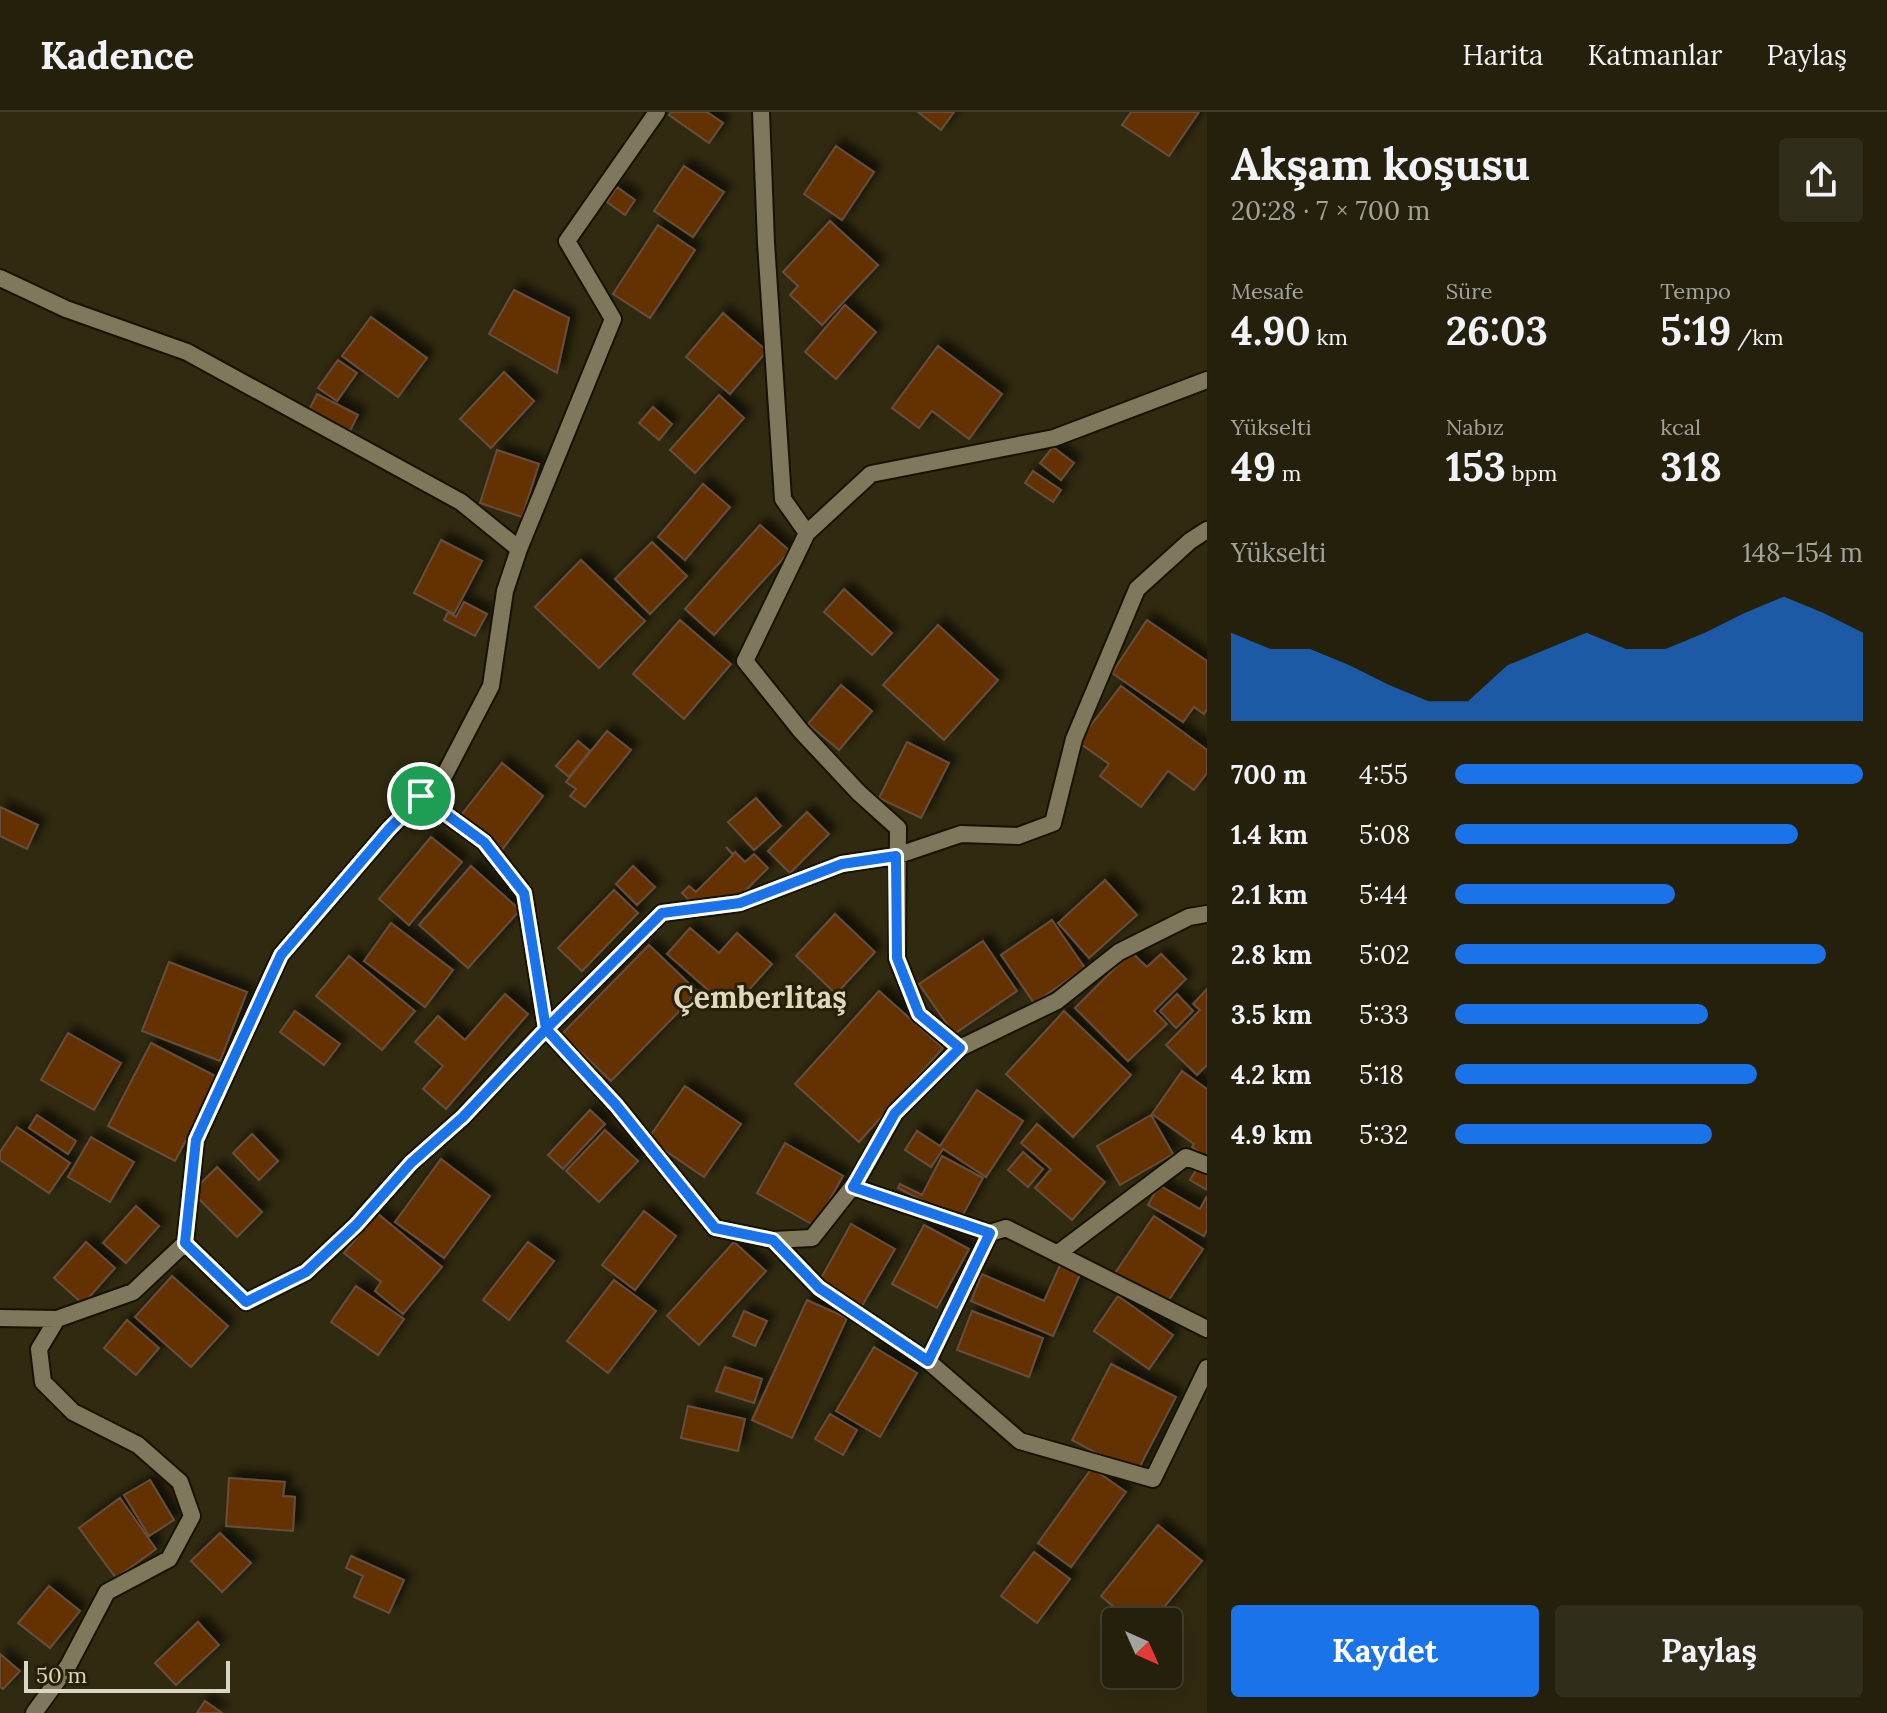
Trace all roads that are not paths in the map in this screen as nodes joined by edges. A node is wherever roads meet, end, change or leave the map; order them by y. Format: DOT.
graph roads {
  1 [pos="657,112"];
  2 [pos="761,112"];
  3 [pos="0,278"];
  4 [pos="1207,380"];
  5 [pos="1207,530"];
  6 [pos="807,533"];
  7 [pos="519,549"];
  8 [pos="421,796"];
  9 [pos="896,856"];
  10 [pos="1207,914"];
  11 [pos="546,1029"];
  12 [pos="960,1048"];
  13 [pos="1207,1165"];
  14 [pos="853,1187"];
  15 [pos="990,1233"];
  16 [pos="773,1240"];
  17 [pos="185,1243"];
  18 [pos="1057,1254"];
  19 [pos="0,1318"];
  20 [pos="57,1319"];
  21 [pos="1207,1329"];
  22 [pos="928,1361"];
  23 [pos="1207,1368"];
  24 [pos="34,1713"];
  1 -- 7 [label="street"];
  2 -- 6 [label="street"];
  3 -- 7 [label="street"];
  4 -- 6 [label="street"];
  5 -- 9 [label="street"];
  6 -- 9 [label="street"];
  7 -- 8 [label="street"];
  8 -- 11 [label="street"];
  8 -- 17 [label="street"];
  9 -- 11 [label="street"];
  9 -- 12 [label="street"];
  10 -- 12 [label="street"];
  11 -- 16 [label="street"];
  11 -- 17 [label="street"];
  12 -- 14 [label="street"];
  13 -- 18 [label="street"];
  14 -- 15 [label="street"];
  14 -- 16 [label="street"];
  15 -- 18 [label="street"];
  15 -- 22 [label="street"];
  16 -- 22 [label="street"];
  17 -- 20 [label="street"];
  18 -- 21 [label="street"];
  19 -- 20 [label="street"];
  20 -- 24 [label="street"];
  22 -- 23 [label="street"];
}
